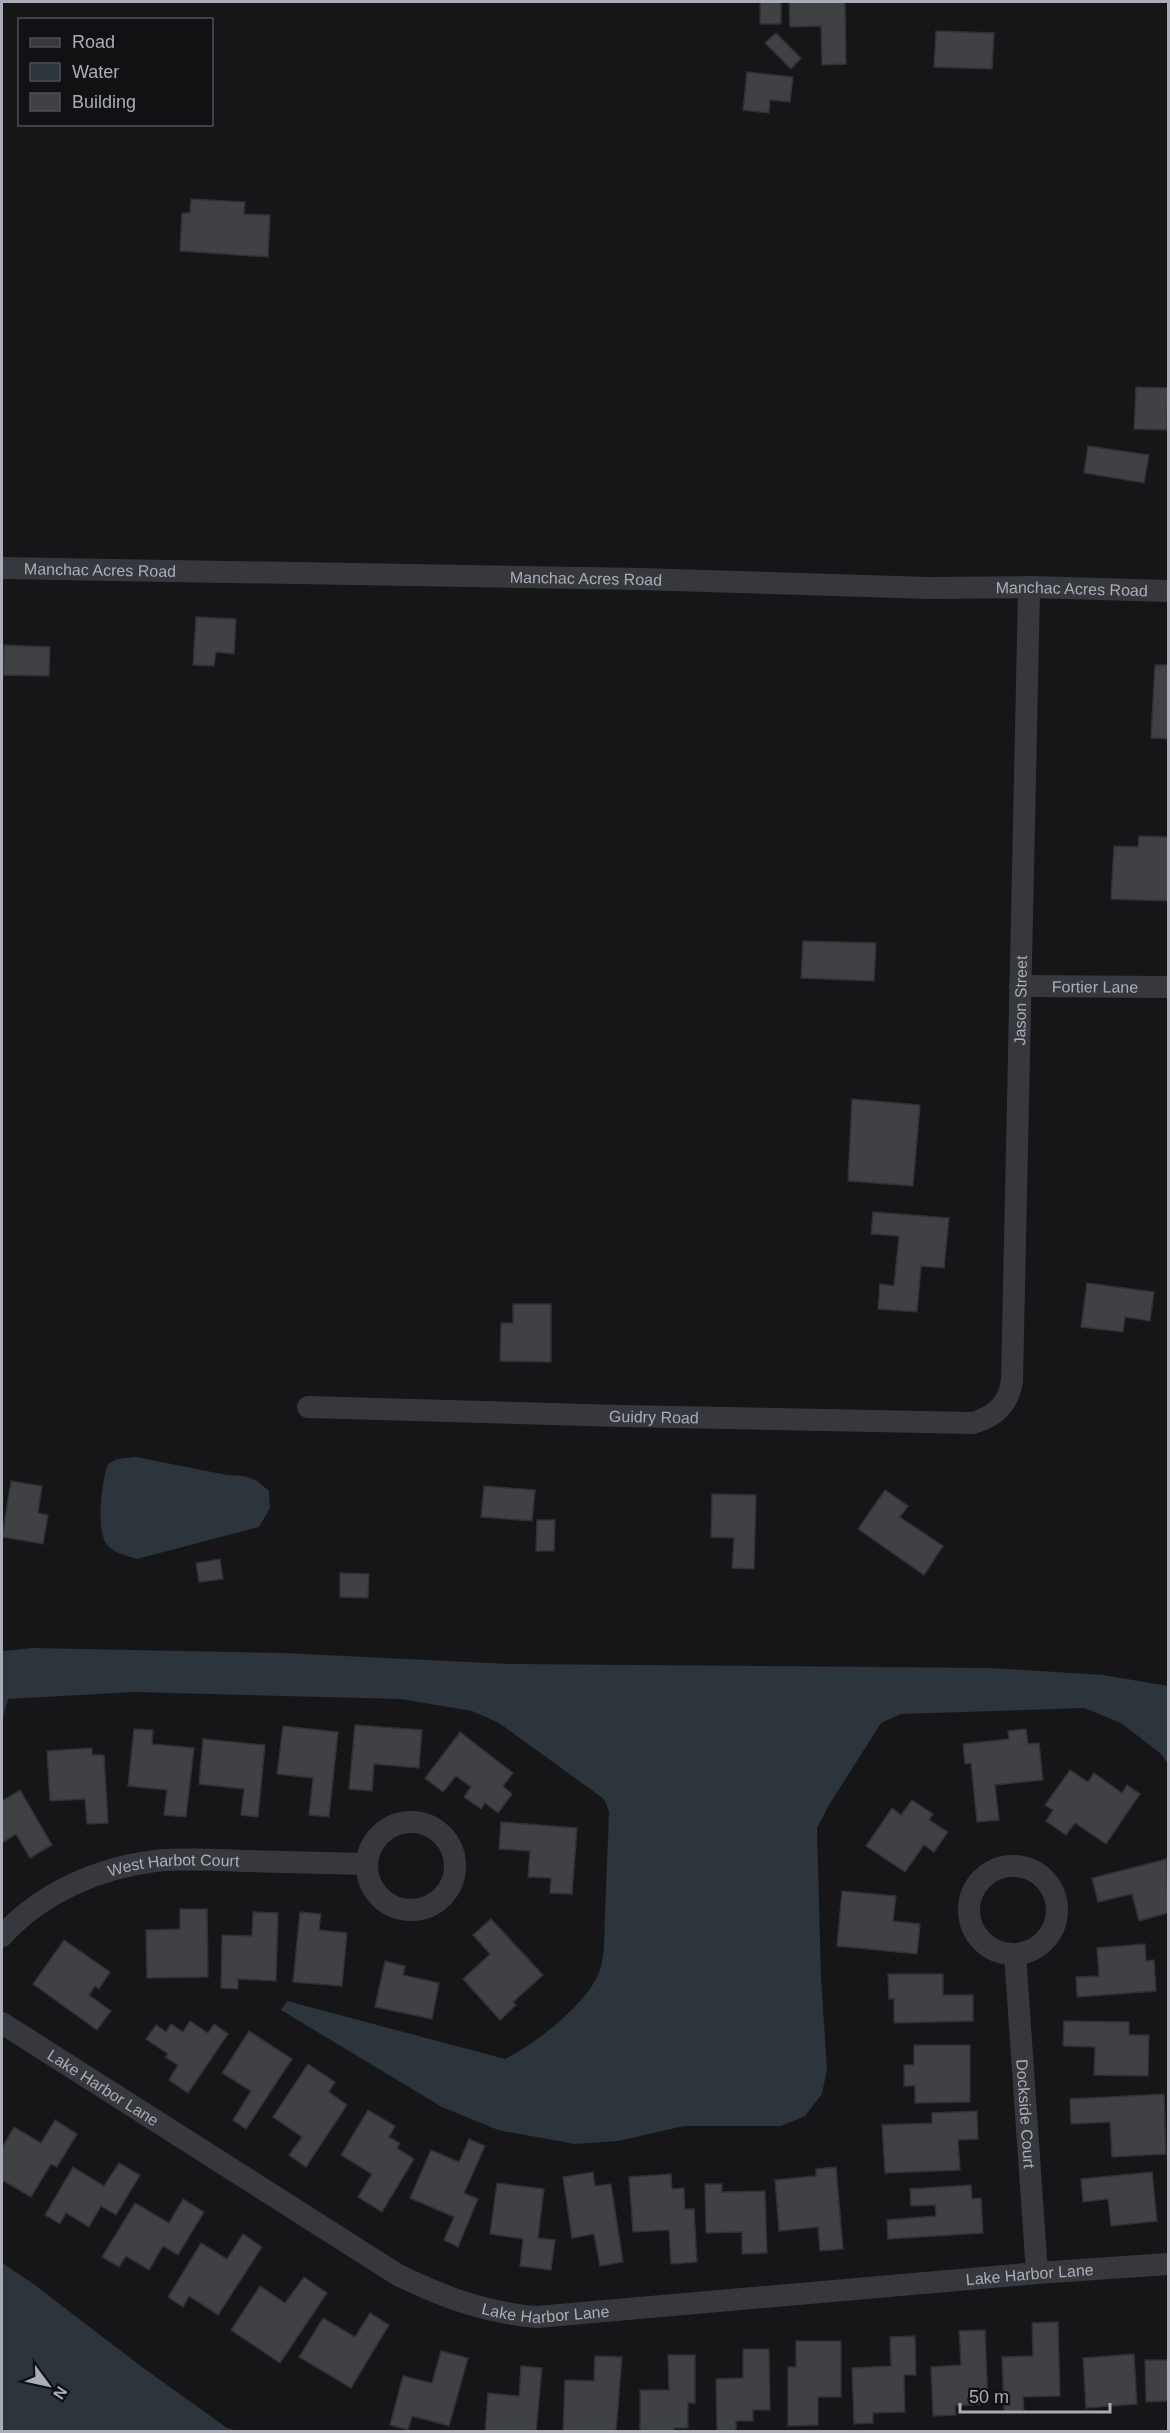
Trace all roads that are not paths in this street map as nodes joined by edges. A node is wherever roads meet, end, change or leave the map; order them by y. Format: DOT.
graph roads {
  1 [pos="2,568"];
  2 [pos="1032,586"];
  3 [pos="1168,591"];
  4 [pos="1020,986"];
  5 [pos="1168,987"];
  6 [pos="308,1407"];
  7 [pos="997,1412"];
  8 [pos="366,1863"];
  9 [pos="2,1936"];
  10 [pos="1015,1954"];
  11 [pos="2,2023"];
  12 [pos="1168,2264"];
  13 [pos="1037,2273"];
  1 -- 2 [label="street, Manchac Acres Road"];
  2 -- 3 [label="street, Manchac Acres Road"];
  2 -- 4 [label="street, Jason Street"];
  4 -- 5 [label="street, Fortier Lane"];
  4 -- 7 [label="street, Jason Street"];
  6 -- 7 [label="street, Guidry Road"];
  8 -- 9 [label="street, West Harbot Court"];
  10 -- 13 [label="street, Dockside Court"];
  11 -- 13 [label="street, Lake Harbor Lane"];
  12 -- 13 [label="street, Lake Harbor Lane"];
}
